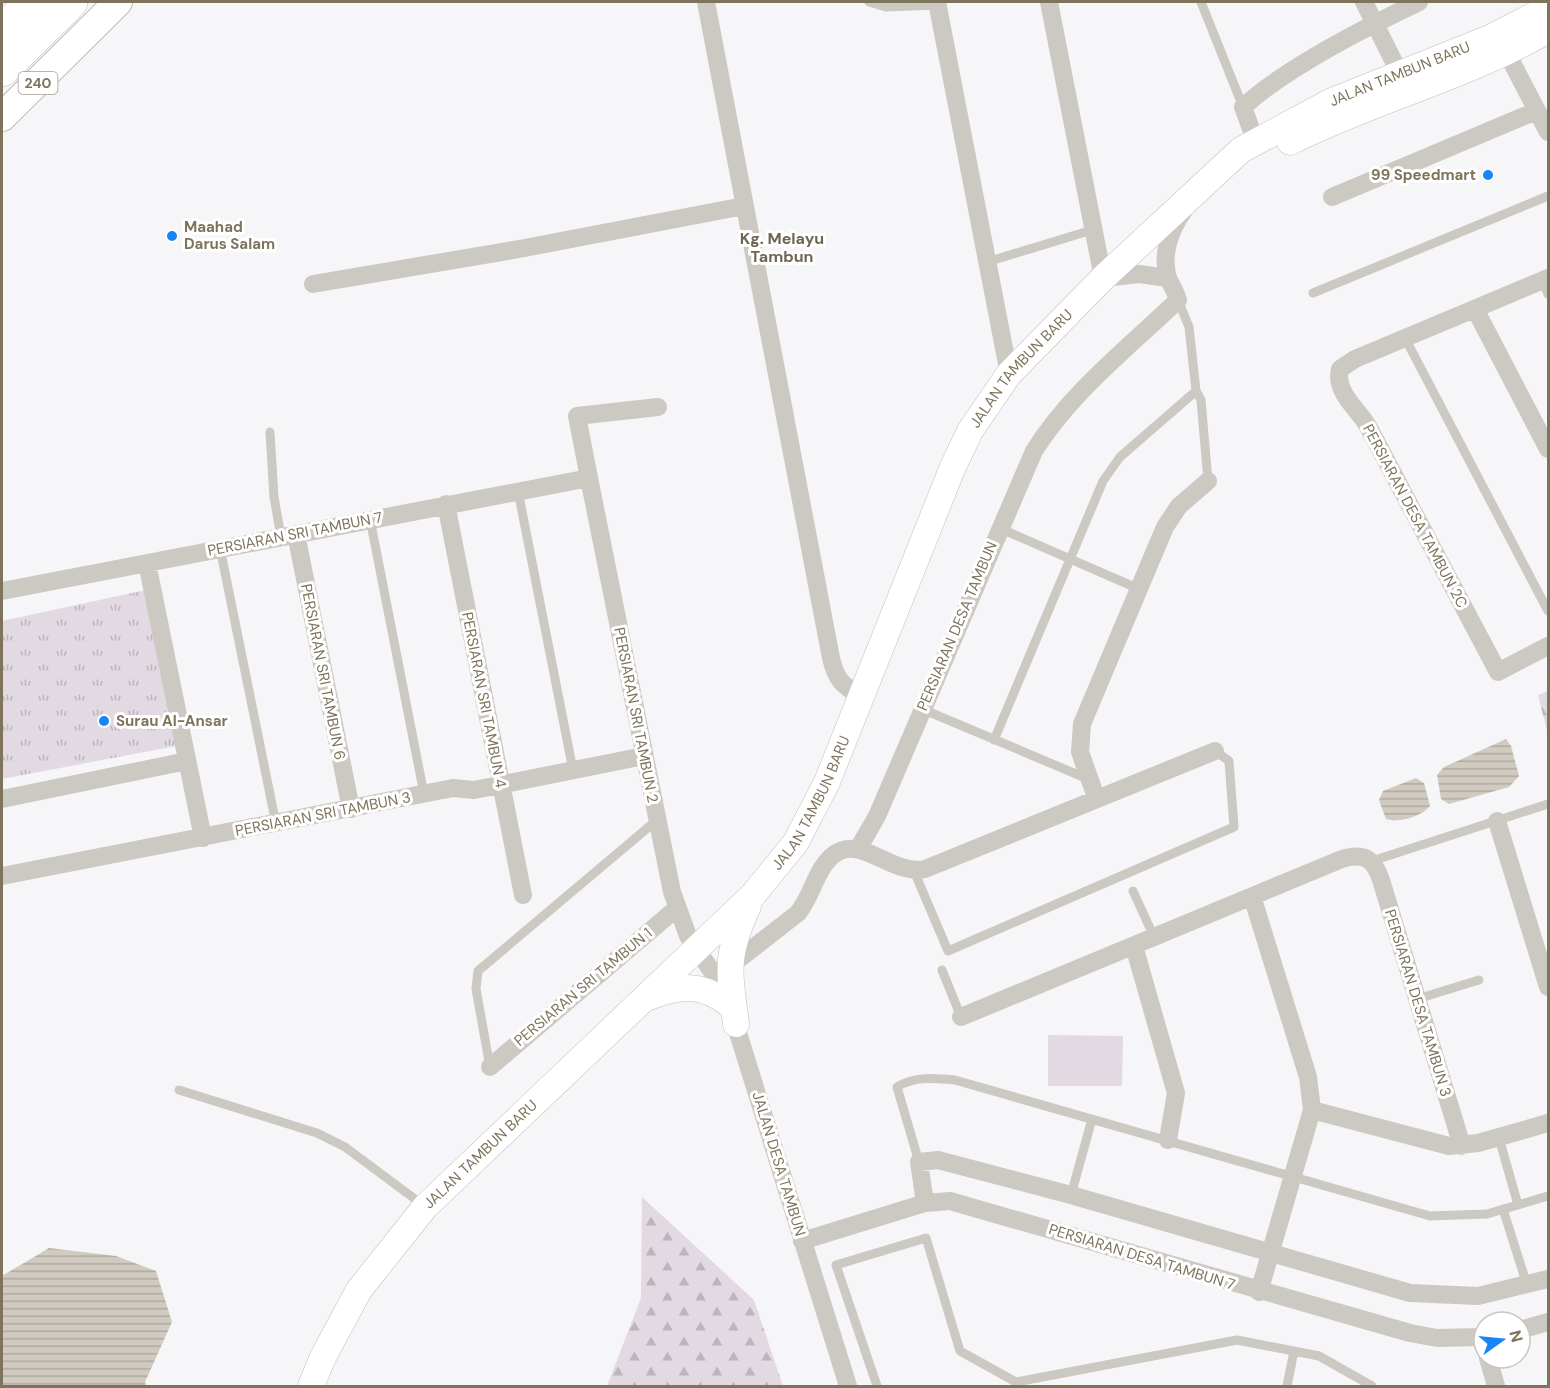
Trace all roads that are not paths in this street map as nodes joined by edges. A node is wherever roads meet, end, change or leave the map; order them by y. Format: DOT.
graph roads {
  1 [pos="71,2"];
  2 [pos="118,2"];
  3 [pos="706,2"];
  4 [pos="869,2"];
  5 [pos="1049,2"];
  6 [pos="1201,2"];
  7 [pos="1364,2"];
  8 [pos="1419,2"];
  9 [pos="937,3"];
  10 [pos="1548,8"];
  11 [pos="21,21"];
  12 [pos="1524,21"];
  13 [pos="1374,23"];
  14 [pos="1548,30"];
  15 [pos="1507,53"];
  16 [pos="2,70"];
  17 [pos="1400,74"];
  18 [pos="1442,77"];
  19 [pos="1372,105"];
  20 [pos="1243,107"];
  21 [pos="1536,111"];
  22 [pos="2,117"];
  23 [pos="1548,132"];
  24 [pos="1255,141"];
  25 [pos="1226,166"];
  26 [pos="1197,190"];
  27 [pos="1548,196"];
  28 [pos="1332,197"];
  29 [pos="744,206"];
  30 [pos="1092,230"];
  31 [pos="987,262"];
  32 [pos="1103,278"];
  33 [pos="1168,278"];
  34 [pos="313,284"];
  35 [pos="1546,285"];
  36 [pos="1313,293"];
  37 [pos="1178,300"];
  38 [pos="1475,309"];
  39 [pos="1405,338"];
  40 [pos="1009,374"];
  41 [pos="1196,391"];
  42 [pos="658,407"];
  43 [pos="270,432"];
  44 [pos="1548,449"];
  45 [pos="589,478"];
  46 [pos="1208,481"];
  47 [pos="518,491"];
  48 [pos="446,504"];
  49 [pos="370,519"];
  50 [pos="999,528"];
  51 [pos="288,536"];
  52 [pos="220,548"];
  53 [pos="1070,559"];
  54 [pos="147,563"];
  55 [pos="1139,589"];
  56 [pos="2,591"];
  57 [pos="1548,611"];
  58 [pos="1548,646"];
  59 [pos="862,697"];
  60 [pos="922,709"];
  61 [pos="994,740"];
  62 [pos="1215,751"];
  63 [pos="644,756"];
  64 [pos="187,761"];
  65 [pos="573,770"];
  66 [pos="1089,779"];
  67 [pos="500,785"];
  68 [pos="424,794"];
  69 [pos="1096,797"];
  70 [pos="2,799"];
  71 [pos="1548,804"];
  72 [pos="351,809"];
  73 [pos="657,820"];
  74 [pos="1497,821"];
  75 [pos="276,825"];
  76 [pos="203,838"];
  77 [pos="858,849"];
  78 [pos="1372,861"];
  79 [pos="914,871"];
  80 [pos="2,876"];
  81 [pos="1133,891"];
  82 [pos="523,895"];
  83 [pos="753,895"];
  84 [pos="1252,896"];
  85 [pos="676,908"];
  86 [pos="1154,937"];
  87 [pos="1134,946"];
  88 [pos="696,949"];
  89 [pos="1545,961"];
  90 [pos="730,966"];
  91 [pos="942,970"];
  92 [pos="1479,980"];
  93 [pos="1548,987"];
  94 [pos="643,999"];
  95 [pos="1417,999"];
  96 [pos="733,1014"];
  97 [pos="961,1017"];
  98 [pos="490,1067"];
  99 [pos="179,1090"];
  100 [pos="1312,1110"];
  101 [pos="1092,1119"];
  102 [pos="1548,1123"];
  103 [pos="1498,1138"];
  104 [pos="1168,1140"];
  105 [pos="1462,1146"];
  106 [pos="919,1162"];
  107 [pos="1293,1176"];
  108 [pos="1071,1195"];
  109 [pos="1548,1196"];
  110 [pos="926,1203"];
  111 [pos="1518,1205"];
  112 [pos="425,1207"];
  113 [pos="1503,1209"];
  114 [pos="802,1241"];
  115 [pos="1270,1252"];
  116 [pos="1548,1279"];
  117 [pos="1527,1285"];
  118 [pos="1259,1292"];
  119 [pos="1548,1322"];
  120 [pos="1532,1327"];
  121 [pos="1472,1340"];
  122 [pos="1294,1351"];
  123 [pos="1491,1370"];
  124 [pos="311,1386"];
  125 [pos="848,1386"];
  126 [pos="877,1386"];
  127 [pos="1288,1386"];
  128 [pos="1372,1386"];
  129 [pos="1496,1386"];
  1 -- 11 [label="highway"];
  2 -- 22 [label="main road, 240"];
  3 -- 29 [label="street"];
  4 -- 9 [label="lane"];
  5 -- 30 [label="street"];
  6 -- 20 [label="lane"];
  7 -- 13 [label="street"];
  8 -- 13 [label="street"];
  9 -- 31 [label="street"];
  10 -- 12 [label="main road, JALAN TAMBUN BARU"];
  11 -- 16 [label="highway"];
  12 -- 15 [label="main road"];
  12 -- 17 [label="main road, JALAN TAMBUN BARU"];
  13 -- 17 [label="street"];
  13 -- 20 [label="street"];
  14 -- 15 [label="main road, JALAN TAMBUN BARU"];
  15 -- 18 [label="main road, JALAN TAMBUN BARU"];
  15 -- 21 [label="street"];
  17 -- 18 [label="main road"];
  17 -- 19 [label="main road"];
  17 -- 24 [label="main road, JALAN TAMBUN BARU"];
  18 -- 19 [label="main road, JALAN TAMBUN BARU"];
  19 -- 25 [label="main road, JALAN TAMBUN BARU"];
  20 -- 24 [label="street"];
  21 -- 23 [label="street"];
  21 -- 28 [label="street"];
  24 -- 25 [label="main road, JALAN TAMBUN BARU"];
  25 -- 26 [label="main road, JALAN TAMBUN BARU"];
  26 -- 32 [label="main road, JALAN TAMBUN BARU"];
  26 -- 33 [label="street"];
  27 -- 36 [label="lane"];
  29 -- 34 [label="street"];
  29 -- 59 [label="street"];
  30 -- 31 [label="lane"];
  30 -- 32 [label="street"];
  31 -- 40 [label="street"];
  32 -- 33 [label="street"];
  32 -- 40 [label="main road, JALAN TAMBUN BARU"];
  33 -- 37 [label="street"];
  35 -- 38 [label="street"];
  37 -- 41 [label="lane"];
  37 -- 50 [label="street, PERSIARAN DESA TAMBUN"];
  38 -- 39 [label="street"];
  38 -- 44 [label="street"];
  39 -- 57 [label="lane"];
  39 -- 58 [label="street, PERSIARAN DESA TAMBUN 2C"];
  40 -- 59 [label="main road, JALAN TAMBUN BARU"];
  41 -- 46 [label="lane"];
  41 -- 53 [label="lane"];
  42 -- 45 [label="street, PERSIARAN SRI TAMBUN 2"];
  43 -- 51 [label="lane"];
  45 -- 47 [label="street, PERSIARAN SRI TAMBUN 7"];
  45 -- 63 [label="street, PERSIARAN SRI TAMBUN 2"];
  46 -- 55 [label="street"];
  47 -- 48 [label="street, PERSIARAN SRI TAMBUN 7"];
  47 -- 65 [label="lane"];
  48 -- 49 [label="street, PERSIARAN SRI TAMBUN 7"];
  48 -- 67 [label="street, PERSIARAN SRI TAMBUN 4"];
  49 -- 51 [label="street, PERSIARAN SRI TAMBUN 7"];
  49 -- 68 [label="lane"];
  50 -- 53 [label="lane"];
  50 -- 60 [label="street, PERSIARAN DESA TAMBUN"];
  51 -- 52 [label="street, PERSIARAN SRI TAMBUN 7"];
  51 -- 72 [label="street, PERSIARAN SRI TAMBUN 6"];
  52 -- 54 [label="street, PERSIARAN SRI TAMBUN 7"];
  52 -- 75 [label="lane"];
  53 -- 55 [label="lane"];
  53 -- 61 [label="lane"];
  54 -- 56 [label="street, PERSIARAN SRI TAMBUN 7"];
  54 -- 64 [label="street"];
  55 -- 66 [label="street"];
  59 -- 83 [label="main road, JALAN TAMBUN BARU"];
  60 -- 61 [label="lane"];
  60 -- 77 [label="street, PERSIARAN DESA TAMBUN"];
  61 -- 66 [label="lane"];
  62 -- 69 [label="street"];
  62 -- 79 [label="lane"];
  63 -- 65 [label="street, PERSIARAN SRI TAMBUN 3"];
  63 -- 73 [label="street, PERSIARAN SRI TAMBUN 2"];
  64 -- 70 [label="street"];
  64 -- 76 [label="street"];
  65 -- 67 [label="street, PERSIARAN SRI TAMBUN 3"];
  66 -- 69 [label="street"];
  67 -- 68 [label="street, PERSIARAN SRI TAMBUN 3"];
  67 -- 82 [label="street, PERSIARAN SRI TAMBUN 4"];
  68 -- 72 [label="street, PERSIARAN SRI TAMBUN 3"];
  69 -- 79 [label="street"];
  71 -- 74 [label="lane"];
  72 -- 75 [label="street, PERSIARAN SRI TAMBUN 3"];
  73 -- 85 [label="street, PERSIARAN SRI TAMBUN 2"];
  73 -- 98 [label="lane"];
  74 -- 78 [label="lane"];
  74 -- 89 [label="street"];
  75 -- 76 [label="street, PERSIARAN SRI TAMBUN 3"];
  76 -- 80 [label="street, PERSIARAN SRI TAMBUN 3"];
  77 -- 79 [label="street"];
  77 -- 90 [label="street"];
  78 -- 84 [label="street"];
  78 -- 95 [label="street, PERSIARAN DESA TAMBUN 3"];
  81 -- 86 [label="lane"];
  83 -- 88 [label="main road, JALAN TAMBUN BARU"];
  83 -- 90 [label="main road"];
  84 -- 86 [label="street"];
  84 -- 100 [label="street"];
  85 -- 88 [label="street, PERSIARAN SRI TAMBUN 2"];
  85 -- 98 [label="street, PERSIARAN SRI TAMBUN 1"];
  86 -- 87 [label="street"];
  87 -- 97 [label="street"];
  87 -- 104 [label="street"];
  88 -- 94 [label="main road, JALAN TAMBUN BARU"];
  88 -- 96 [label="street, JALAN DESA TAMBUN"];
  89 -- 93 [label="street"];
  90 -- 96 [label="main road"];
  91 -- 97 [label="lane"];
  92 -- 95 [label="lane"];
  94 -- 96 [label="main road"];
  94 -- 112 [label="main road, JALAN TAMBUN BARU"];
  95 -- 105 [label="street, PERSIARAN DESA TAMBUN 3"];
  96 -- 114 [label="street, JALAN DESA TAMBUN"];
  99 -- 112 [label="lane"];
  100 -- 105 [label="street"];
  100 -- 107 [label="street"];
  101 -- 104 [label="lane"];
  101 -- 106 [label="lane"];
  101 -- 108 [label="lane"];
  102 -- 103 [label="street"];
  103 -- 105 [label="street"];
  103 -- 111 [label="lane"];
  104 -- 107 [label="lane"];
  106 -- 108 [label="street"];
  106 -- 110 [label="street"];
  107 -- 113 [label="lane"];
  107 -- 115 [label="street"];
  108 -- 115 [label="street"];
  109 -- 111 [label="lane"];
  110 -- 114 [label="street, PERSIARAN DESA TAMBUN 7"];
  110 -- 118 [label="street, PERSIARAN DESA TAMBUN 7"];
  111 -- 113 [label="lane"];
  112 -- 124 [label="main road, JALAN TAMBUN BARU"];
  113 -- 117 [label="lane"];
  114 -- 125 [label="street, JALAN DESA TAMBUN"];
  115 -- 117 [label="street"];
  115 -- 118 [label="street"];
  116 -- 117 [label="street"];
  118 -- 121 [label="street, PERSIARAN DESA TAMBUN 7"];
  119 -- 120 [label="street"];
  122 -- 126 [label="lane"];
  122 -- 127 [label="lane"];
  122 -- 128 [label="lane"];
  123 -- 129 [label="street"];
}
